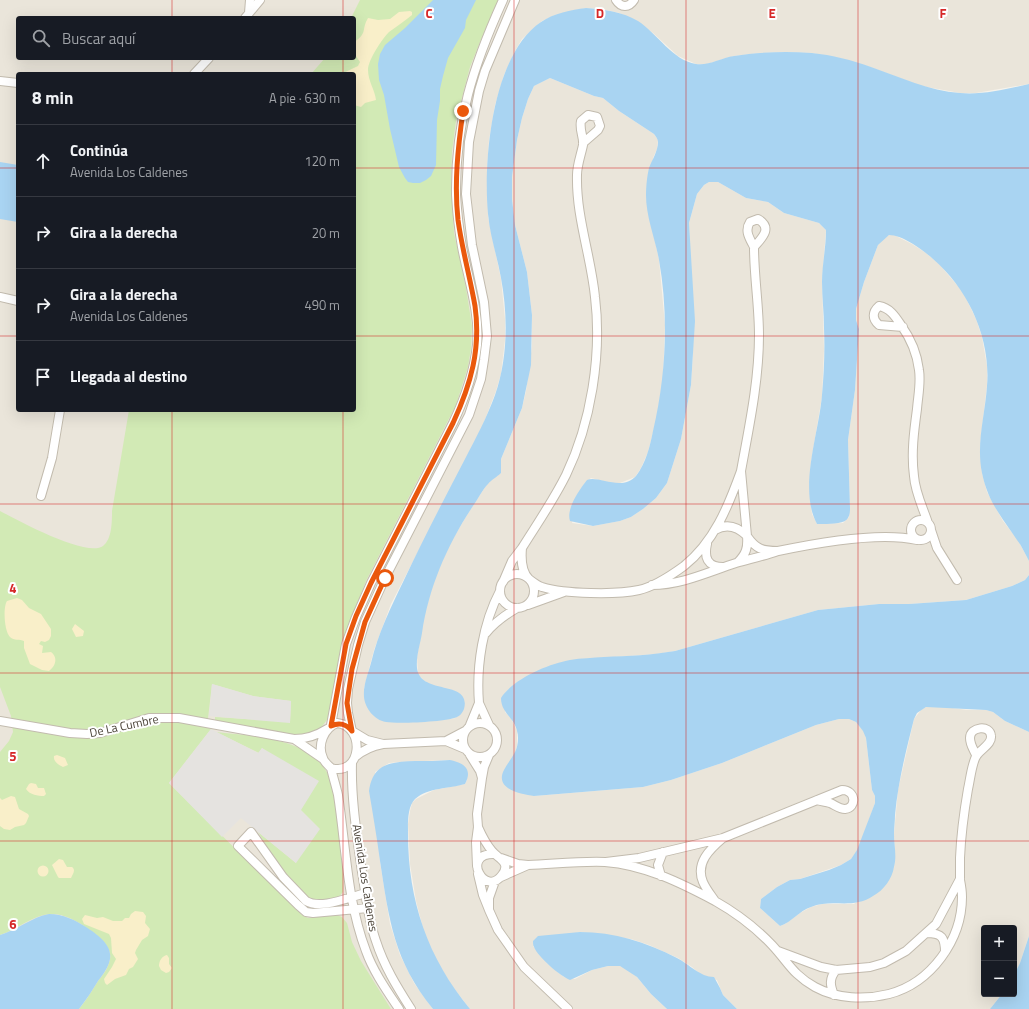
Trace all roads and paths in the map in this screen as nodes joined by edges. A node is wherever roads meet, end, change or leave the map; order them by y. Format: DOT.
graph roads {
  1 [pos="250,0"];
  2 [pos="260,0"];
  3 [pos="503,0"];
  4 [pos="515,0"];
  5 [pos="616,0"];
  6 [pos="634,0"];
  7 [pos="247,16"];
  8 [pos="208,60"];
  9 [pos="196,72"];
  10 [pos="0,81"];
  11 [pos="16,83"];
  12 [pos="583,144"];
  13 [pos="754,247"];
  14 [pos="0,297"];
  15 [pos="16,300"];
  16 [pos="902,327"];
  17 [pos="60,412"];
  18 [pos="741,471"];
  19 [pos="41,496"];
  20 [pos="921,502"];
  21 [pos="913,524"];
  22 [pos="930,527"];
  23 [pos="715,530"];
  24 [pos="747,536"];
  25 [pos="898,538"];
  26 [pos="919,540"];
  27 [pos="707,544"];
  28 [pos="522,548"];
  29 [pos="937,548"];
  30 [pos="778,551"];
  31 [pos="737,563"];
  32 [pos="724,567"];
  33 [pos="529,579"];
  34 [pos="956,580"];
  35 [pos="503,582"];
  36 [pos="652,585"];
  37 [pos="500,591"];
  38 [pos="568,591"];
  39 [pos="526,605"];
  40 [pos="517,608"];
  41 [pos="485,634"];
  42 [pos="479,703"];
  43 [pos="0,722"];
  44 [pos="489,725"];
  45 [pos="329,727"];
  46 [pos="468,728"];
  47 [pos="352,731"];
  48 [pos="294,739"];
  49 [pos="446,741"];
  50 [pos="382,744"];
  51 [pos="468,752"];
  52 [pos="489,755"];
  53 [pos="976,755"];
  54 [pos="323,758"];
  55 [pos="354,760"];
  56 [pos="331,768"];
  57 [pos="482,778"];
  58 [pos="817,800"];
  59 [pos="478,827"];
  60 [pos="723,838"];
  61 [pos="685,848"];
  62 [pos="663,852"];
  63 [pos="493,854"];
  64 [pos="501,858"];
  65 [pos="270,859"];
  66 [pos="703,860"];
  67 [pos="606,862"];
  68 [pos="528,865"];
  69 [pos="260,867"];
  70 [pos="478,870"];
  71 [pos="701,874"];
  72 [pos="662,876"];
  73 [pos="498,879"];
  74 [pos="960,879"];
  75 [pos="684,884"];
  76 [pos="366,893"];
  77 [pos="352,896"];
  78 [pos="715,901"];
  79 [pos="368,908"];
  80 [pos="354,909"];
  81 [pos="489,910"];
  82 [pos="927,933"];
  83 [pos="777,950"];
  84 [pos="945,953"];
  85 [pos="836,970"];
  86 [pos="834,995"];
  87 [pos="399,1009"];
  88 [pos="411,1009"];
  89 [pos="568,1009"];
  1 -- 7 [label="street"];
  2 -- 7 [label="street"];
  3 -- 45 [label="street"];
  4 -- 47 [label="street"];
  5 -- 6 [label="street"];
  8 -- 9 [label="street"];
  10 -- 11 [label="street"];
  12 -- 28 [label="street"];
  13 -- 18 [label="street"];
  14 -- 15 [label="street"];
  16 -- 20 [label="street"];
  17 -- 19 [label="street"];
  18 -- 23 [label="street"];
  18 -- 24 [label="street"];
  20 -- 21 [label="street"];
  20 -- 22 [label="street"];
  21 -- 22 [label="street"];
  21 -- 25 [label="street"];
  21 -- 26 [label="street"];
  22 -- 26 [label="street"];
  22 -- 29 [label="street"];
  23 -- 24 [label="street"];
  23 -- 27 [label="street"];
  24 -- 30 [label="street"];
  24 -- 31 [label="street"];
  25 -- 26 [label="street"];
  25 -- 30 [label="street"];
  26 -- 29 [label="street"];
  27 -- 32 [label="street"];
  27 -- 36 [label="street"];
  28 -- 33 [label="street"];
  28 -- 35 [label="street"];
  29 -- 34 [label="street"];
  30 -- 31 [label="street"];
  31 -- 32 [label="street"];
  32 -- 36 [label="street"];
  33 -- 35 [label="street"];
  33 -- 38 [label="street"];
  33 -- 39 [label="street"];
  35 -- 37 [label="street"];
  36 -- 38 [label="street"];
  37 -- 40 [label="street"];
  37 -- 41 [label="street"];
  38 -- 39 [label="street"];
  39 -- 40 [label="street"];
  40 -- 41 [label="street"];
  41 -- 42 [label="street"];
  42 -- 44 [label="street"];
  42 -- 46 [label="street"];
  43 -- 48 [label="street, De La Cumbre"];
  44 -- 46 [label="street"];
  44 -- 52 [label="street"];
  45 -- 47 [label="street"];
  45 -- 48 [label="street"];
  45 -- 54 [label="street"];
  46 -- 49 [label="street"];
  46 -- 51 [label="street"];
  47 -- 50 [label="street"];
  47 -- 55 [label="street"];
  48 -- 54 [label="street"];
  49 -- 50 [label="street"];
  49 -- 51 [label="street"];
  50 -- 55 [label="street"];
  51 -- 52 [label="street"];
  51 -- 57 [label="street"];
  52 -- 57 [label="street"];
  53 -- 74 [label="street"];
  54 -- 56 [label="street"];
  55 -- 56 [label="street"];
  55 -- 76 [label="street, Avenida Los Caldenes"];
  56 -- 77 [label="street, Avenida Los Caldenes"];
  57 -- 59 [label="street"];
  58 -- 60 [label="street"];
  59 -- 63 [label="street"];
  59 -- 70 [label="street"];
  60 -- 61 [label="street"];
  60 -- 66 [label="street"];
  61 -- 62 [label="street"];
  61 -- 66 [label="street"];
  62 -- 67 [label="street"];
  62 -- 72 [label="street"];
  63 -- 64 [label="street"];
  63 -- 70 [label="street"];
  64 -- 68 [label="street"];
  64 -- 73 [label="street"];
  65 -- 69 [label="street"];
  65 -- 69 [label="street"];
  65 -- 77 [label="street"];
  66 -- 71 [label="street"];
  67 -- 68 [label="street"];
  67 -- 72 [label="street"];
  68 -- 73 [label="street"];
  69 -- 80 [label="street"];
  70 -- 73 [label="street"];
  70 -- 81 [label="street"];
  71 -- 75 [label="street"];
  71 -- 78 [label="street"];
  72 -- 75 [label="street"];
  73 -- 81 [label="street"];
  74 -- 82 [label="street"];
  74 -- 84 [label="street"];
  75 -- 78 [label="street"];
  76 -- 77 [label="street"];
  76 -- 79 [label="street, Avenida Los Caldenes"];
  77 -- 80 [label="street, Avenida Los Caldenes"];
  78 -- 83 [label="street"];
  79 -- 80 [label="street"];
  79 -- 88 [label="street, Avenida Los Caldenes"];
  80 -- 87 [label="street, Avenida Los Caldenes"];
  81 -- 89 [label="street"];
  82 -- 84 [label="street"];
  82 -- 85 [label="street"];
  83 -- 85 [label="street"];
  83 -- 86 [label="street"];
  84 -- 86 [label="street"];
  85 -- 86 [label="street"];
}
